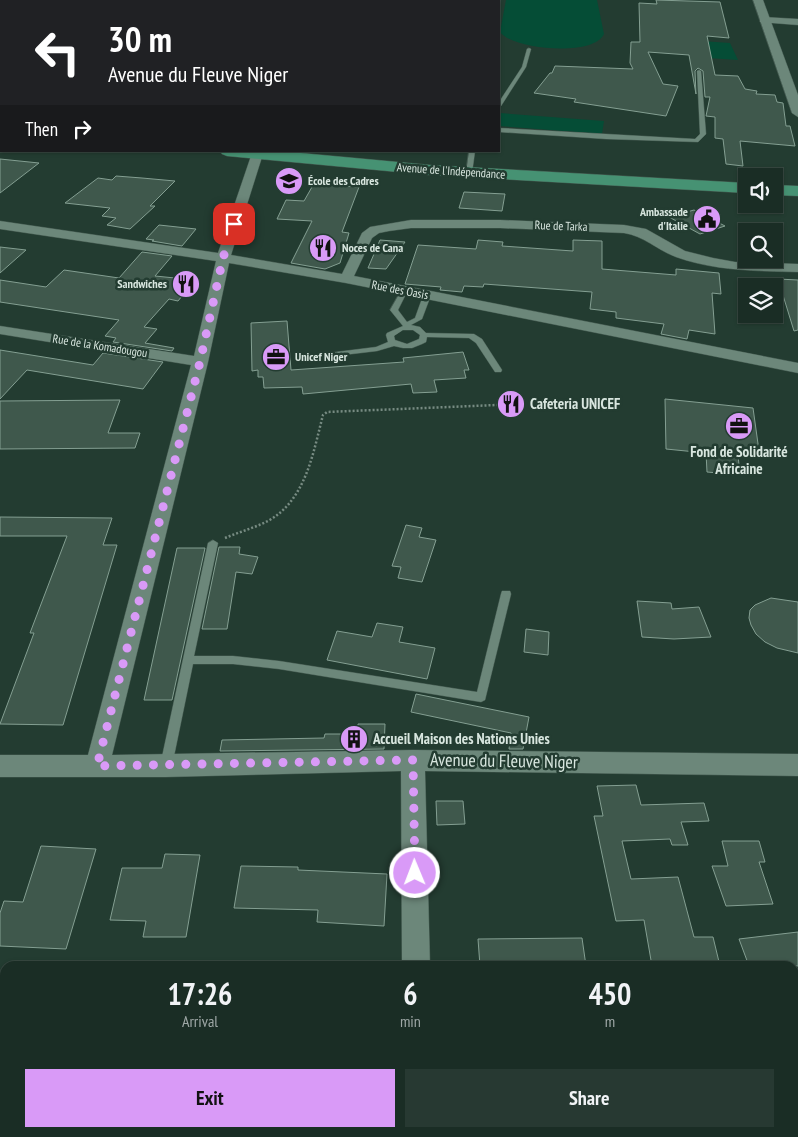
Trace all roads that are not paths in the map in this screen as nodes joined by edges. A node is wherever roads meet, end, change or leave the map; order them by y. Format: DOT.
graph roads {
  1 [pos="758,0"];
  2 [pos="763,20"];
  3 [pos="798,22"];
  4 [pos="529,49"];
  5 [pos="698,71"];
  6 [pos="500,104"];
  7 [pos="798,113"];
  8 [pos="500,130"];
  9 [pos="243,152"];
  10 [pos="472,152"];
  11 [pos="259,153"];
  12 [pos="469,173"];
  13 [pos="646,182"];
  14 [pos="738,182"];
  15 [pos="783,182"];
  16 [pos="798,183"];
  17 [pos="738,188"];
  18 [pos="783,190"];
  19 [pos="798,191"];
  20 [pos="0,225"];
  21 [pos="223,258"];
  22 [pos="798,268"];
  23 [pos="346,279"];
  24 [pos="404,290"];
  25 [pos="427,295"];
  26 [pos="406,326"];
  27 [pos="0,330"];
  28 [pos="424,335"];
  29 [pos="394,343"];
  30 [pos="304,358"];
  31 [pos="200,362"];
  32 [pos="798,368"];
  33 [pos="498,370"];
  34 [pos="213,543"];
  35 [pos="506,594"];
  36 [pos="188,660"];
  37 [pos="413,760"];
  38 [pos="798,765"];
  39 [pos="0,766"];
  40 [pos="97,766"];
  41 [pos="166,766"];
  42 [pos="416,961"];
  1 -- 2 [label="street"];
  2 -- 3 [label="street"];
  2 -- 7 [label="street"];
  4 -- 6 [label="lane"];
  5 -- 8 [label="lane"];
  9 -- 11 [label="highway, Avenue de l'Indépendance"];
  10 -- 12 [label="lane"];
  11 -- 12 [label="highway, Avenue de l'Indépendance"];
  11 -- 21 [label="street"];
  12 -- 13 [label="highway, Avenue de l'Indépendance"];
  13 -- 14 [label="highway, Avenue de l'Indépendance"];
  13 -- 17 [label="highway, Avenue de l'Indépendance"];
  15 -- 16 [label="highway"];
  18 -- 19 [label="highway"];
  20 -- 21 [label="street, Rue des Oasis"];
  21 -- 23 [label="street, Rue des Oasis"];
  21 -- 31 [label="street"];
  22 -- 23 [label="street, Rue de Tarka"];
  23 -- 24 [label="street, Rue des Oasis"];
  24 -- 25 [label="street, Rue des Oasis"];
  24 -- 26 [label="lane"];
  25 -- 26 [label="lane"];
  25 -- 32 [label="street, Rue des Oasis"];
  26 -- 28 [label="lane"];
  26 -- 29 [label="lane"];
  27 -- 31 [label="street, Rue de la Komadougou"];
  28 -- 29 [label="lane"];
  28 -- 33 [label="lane"];
  29 -- 30 [label="lane"];
  31 -- 40 [label="street"];
  34 -- 36 [label="lane"];
  35 -- 36 [label="lane"];
  36 -- 41 [label="lane"];
  37 -- 38 [label="street, Avenue du Fleuve Niger"];
  37 -- 41 [label="street, Avenue du Fleuve Niger"];
  37 -- 42 [label="street"];
  39 -- 40 [label="street, Avenue du Fleuve Niger"];
  40 -- 41 [label="street, Avenue du Fleuve Niger"];
}
